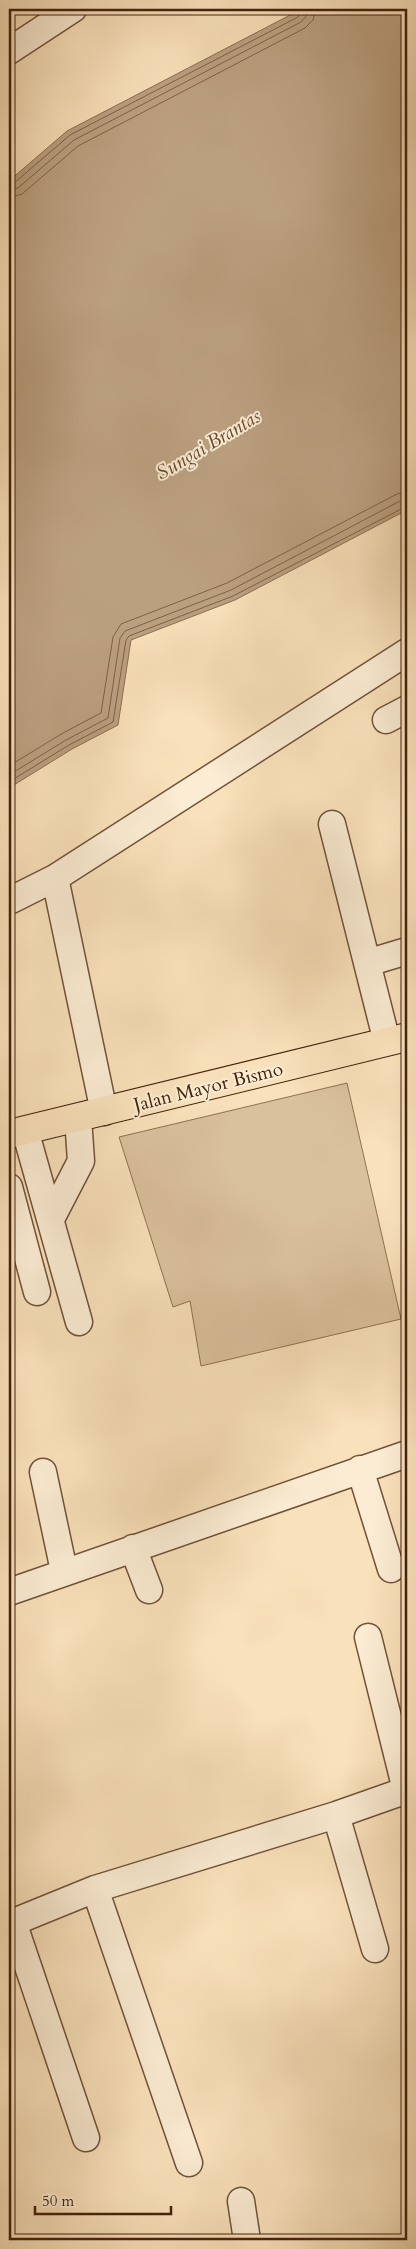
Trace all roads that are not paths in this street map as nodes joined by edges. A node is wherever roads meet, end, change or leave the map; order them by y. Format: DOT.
graph roads {
  1 [pos="72,9"];
  2 [pos="9,51"];
  3 [pos="407,652"];
  4 [pos="332,824"];
  5 [pos="55,878"];
  6 [pos="9,901"];
  7 [pos="407,951"];
  8 [pos="367,963"];
  9 [pos="397,1040"];
  10 [pos="91,1115"];
  11 [pos="17,1132"];
  12 [pos="9,1186"];
  13 [pos="51,1219"];
  14 [pos="37,1292"];
  15 [pos="80,1322"];
  16 [pos="407,1454"];
  17 [pos="360,1470"];
  18 [pos="43,1472"];
  19 [pos="133,1548"];
  20 [pos="392,1569"];
  21 [pos="64,1571"];
  22 [pos="149,1590"];
  23 [pos="9,1592"];
  24 [pos="368,1636"];
  25 [pos="407,1791"];
  26 [pos="336,1814"];
  27 [pos="95,1889"];
  28 [pos="11,1923"];
  29 [pos="376,1949"];
  30 [pos="86,2138"];
  31 [pos="189,2163"];
  32 [pos="241,2201"];
  33 [pos="247,2240"];
  1 -- 2 [label="street"];
  3 -- 5 [label="street"];
  4 -- 8 [label="street"];
  5 -- 6 [label="street"];
  5 -- 10 [label="street"];
  7 -- 8 [label="street"];
  8 -- 9 [label="street"];
  9 -- 10 [label="main road, Jalan Mayor Bismo"];
  10 -- 11 [label="main road, Jalan Mayor Bismo"];
  10 -- 13 [label="street"];
  11 -- 13 [label="street"];
  12 -- 14 [label="street"];
  13 -- 15 [label="street"];
  16 -- 17 [label="street"];
  17 -- 19 [label="street"];
  17 -- 20 [label="street"];
  18 -- 21 [label="street"];
  19 -- 21 [label="street"];
  19 -- 22 [label="street"];
  21 -- 23 [label="street"];
  24 -- 25 [label="street"];
  25 -- 26 [label="street"];
  26 -- 27 [label="street"];
  26 -- 29 [label="street"];
  27 -- 28 [label="street"];
  27 -- 31 [label="street"];
  28 -- 30 [label="street"];
  32 -- 33 [label="street"];
}
